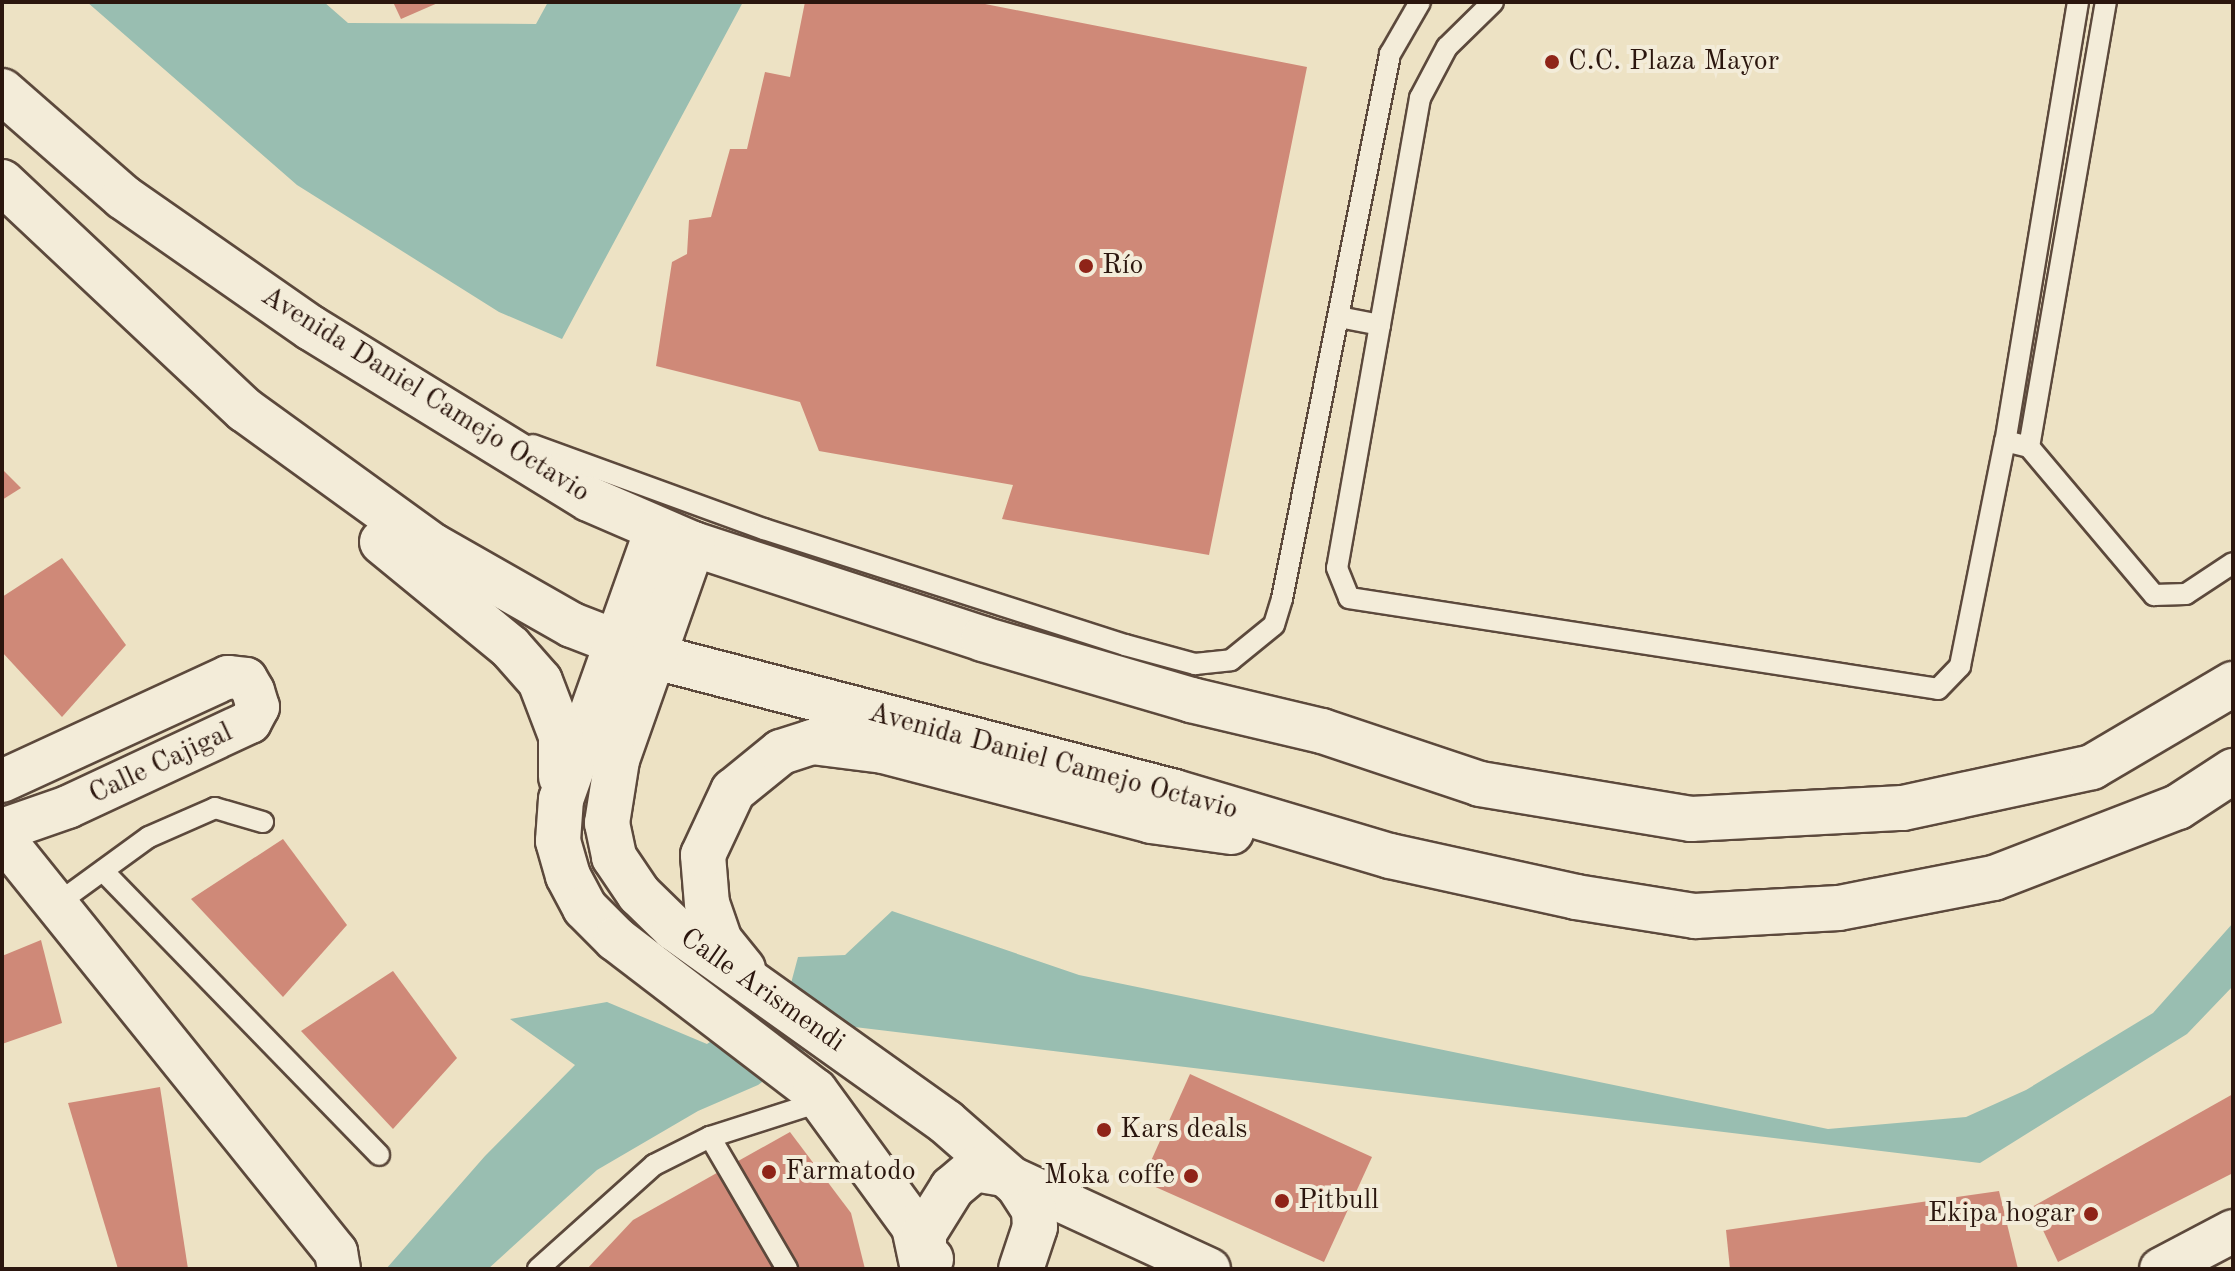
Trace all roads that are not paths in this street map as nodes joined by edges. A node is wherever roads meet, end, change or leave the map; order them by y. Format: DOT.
graph roads {
  1 [pos="1493,2"];
  2 [pos="2078,2"];
  3 [pos="2106,2"];
  4 [pos="1421,5"];
  5 [pos="2,91"];
  6 [pos="2,182"];
  7 [pos="1339,317"];
  8 [pos="1380,325"];
  9 [pos="438,408"];
  10 [pos="245,410"];
  11 [pos="2005,441"];
  12 [pos="2029,447"];
  13 [pos="675,537"];
  14 [pos="2233,563"];
  15 [pos="634,650"];
  16 [pos="2233,684"];
  17 [pos="2233,771"];
  18 [pos="2,781"];
  19 [pos="561,799"];
  20 [pos="263,822"];
  21 [pos="2,830"];
  22 [pos="1324,836"];
  23 [pos="2,837"];
  24 [pos="103,871"];
  25 [pos="58,903"];
  26 [pos="757,986"];
  27 [pos="819,1096"];
  28 [pos="710,1137"];
  29 [pos="379,1155"];
  30 [pos="1003,1174"];
  31 [pos="2233,1231"];
  32 [pos="930,1264"];
  33 [pos="2233,1264"];
  34 [pos="339,1269"];
  35 [pos="538,1269"];
  36 [pos="787,1269"];
  37 [pos="1021,1269"];
  38 [pos="1209,1269"];
  39 [pos="2161,1269"];
  40 [pos="2224,1269"];
  1 -- 8 [label="lane"];
  2 -- 11 [label="lane"];
  3 -- 12 [label="lane"];
  4 -- 7 [label="lane"];
  5 -- 9 [label="street, Avenida Daniel Camejo Octavio"];
  6 -- 10 [label="street, Avenida Daniel Camejo Octavio"];
  7 -- 8 [label="lane"];
  7 -- 9 [label="lane"];
  8 -- 11 [label="lane"];
  9 -- 13 [label="street, Avenida Daniel Camejo Octavio"];
  10 -- 15 [label="street, Avenida Daniel Camejo Octavio"];
  10 -- 19 [label="street"];
  11 -- 12 [label="lane"];
  12 -- 14 [label="lane"];
  13 -- 15 [label="street, Calle Arismendi"];
  13 -- 16 [label="street, Avenida Daniel Camejo Octavio"];
  15 -- 19 [label="street"];
  15 -- 22 [label="street, Avenida Daniel Camejo Octavio"];
  15 -- 26 [label="street, Calle Arismendi"];
  17 -- 22 [label="street, Avenida Daniel Camejo Octavio"];
  18 -- 21 [label="street, Calle Cajigal"];
  19 -- 27 [label="street"];
  20 -- 24 [label="lane"];
  22 -- 26 [label="street"];
  23 -- 25 [label="street"];
  24 -- 25 [label="lane"];
  24 -- 29 [label="lane"];
  25 -- 34 [label="street"];
  26 -- 30 [label="street, Calle Arismendi"];
  27 -- 28 [label="lane"];
  27 -- 32 [label="street"];
  28 -- 35 [label="lane"];
  28 -- 36 [label="lane"];
  30 -- 32 [label="street"];
  30 -- 37 [label="street"];
  30 -- 38 [label="street, Calle Arismendi"];
  31 -- 39 [label="street"];
  33 -- 40 [label="street"];
}
